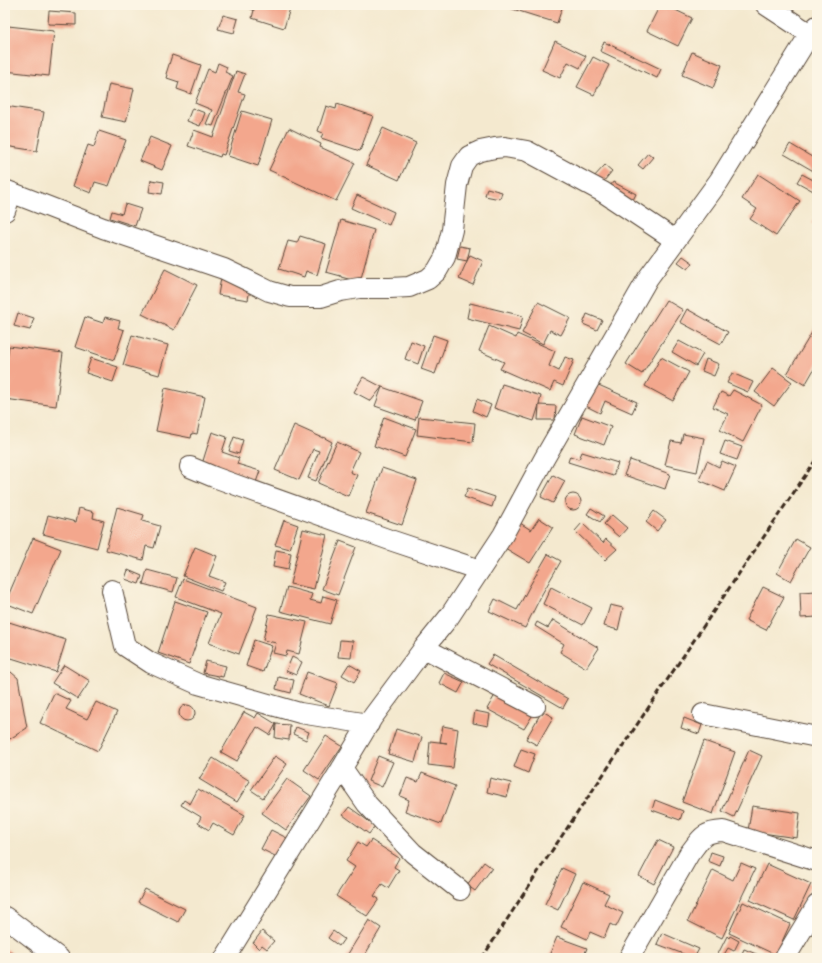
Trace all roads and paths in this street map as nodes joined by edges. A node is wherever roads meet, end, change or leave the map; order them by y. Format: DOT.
graph roads {
  1 [pos="766,5"];
  2 [pos="814,30"];
  3 [pos="8,192"];
  4 [pos="5,211"];
  5 [pos="675,240"];
  6 [pos="190,467"];
  7 [pos="480,570"];
  8 [pos="112,590"];
  9 [pos="424,648"];
  10 [pos="535,706"];
  11 [pos="703,714"];
  12 [pos="369,724"];
  13 [pos="817,737"];
  14 [pos="342,768"];
  15 [pos="817,860"];
  16 [pos="460,890"];
  17 [pos="817,905"];
  18 [pos="5,917"];
  19 [pos="59,958"];
  20 [pos="225,958"];
  21 [pos="629,958"];
  22 [pos="785,958"];
  1 -- 2 [label="street"];
  2 -- 5 [label="street"];
  3 -- 4 [label="street"];
  3 -- 5 [label="street"];
  5 -- 7 [label="street"];
  6 -- 7 [label="street"];
  7 -- 9 [label="street"];
  8 -- 12 [label="street"];
  9 -- 10 [label="street"];
  9 -- 12 [label="street"];
  11 -- 13 [label="street"];
  12 -- 14 [label="street"];
  14 -- 16 [label="street"];
  14 -- 20 [label="street"];
  15 -- 21 [label="street"];
  17 -- 22 [label="street"];
  18 -- 19 [label="street"];
}
